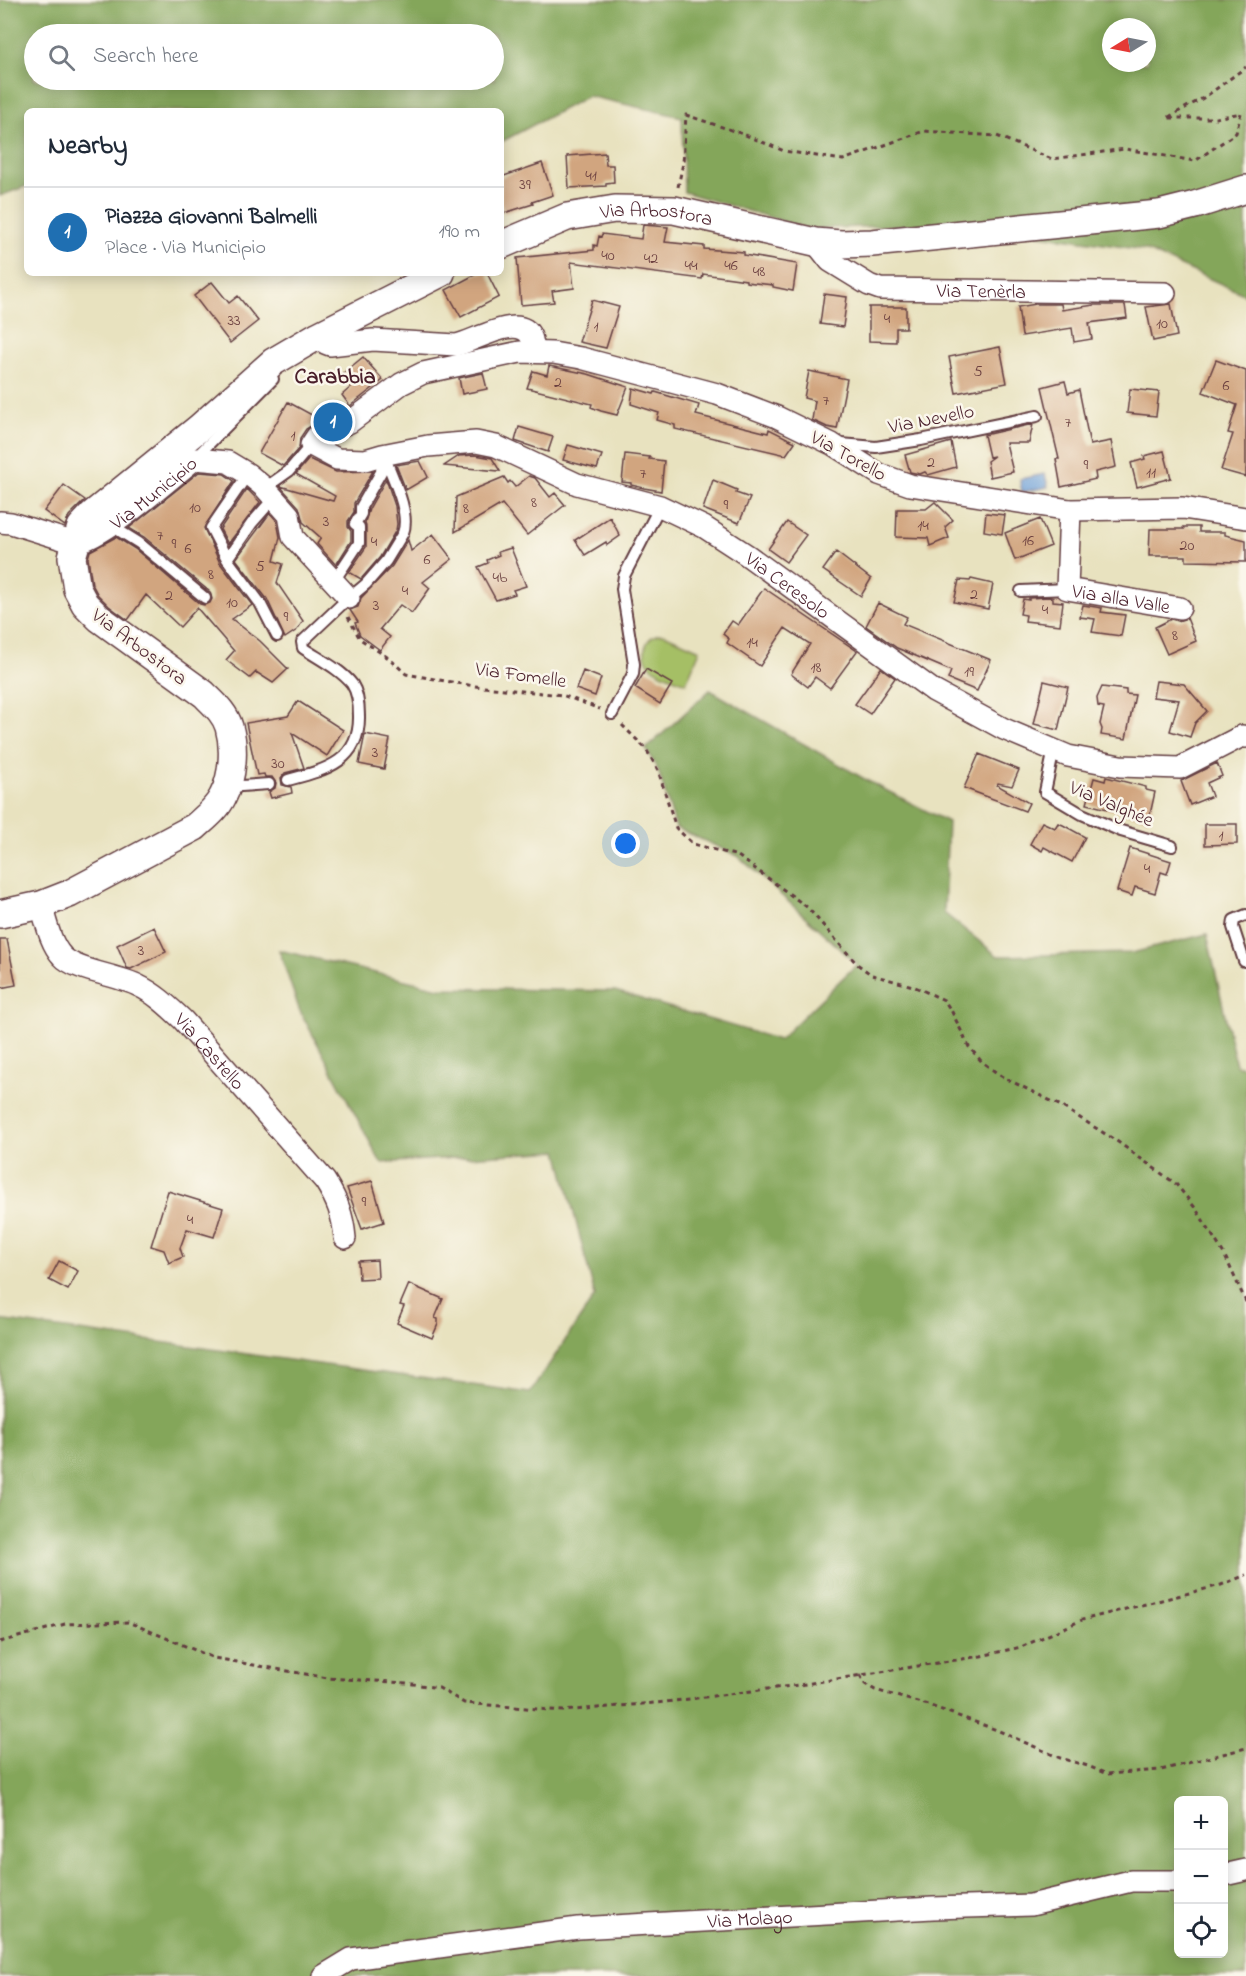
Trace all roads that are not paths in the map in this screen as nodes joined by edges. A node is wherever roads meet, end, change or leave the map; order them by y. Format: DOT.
graph roads {
  1 [pos="1246,189"];
  2 [pos="815,242"];
  3 [pos="504,244"];
  4 [pos="435,276"];
  5 [pos="1165,292"];
  6 [pos="319,335"];
  7 [pos="289,351"];
  8 [pos="534,351"];
  9 [pos="1037,416"];
  10 [pos="832,444"];
  11 [pos="311,445"];
  12 [pos="383,455"];
  13 [pos="195,459"];
  14 [pos="248,474"];
  15 [pos="269,493"];
  16 [pos="660,506"];
  17 [pos="1070,510"];
  18 [pos="1246,518"];
  19 [pos="0,522"];
  20 [pos="110,525"];
  21 [pos="75,543"];
  22 [pos="227,559"];
  23 [pos="334,581"];
  24 [pos="1067,588"];
  25 [pos="1021,591"];
  26 [pos="205,598"];
  27 [pos="345,601"];
  28 [pos="1180,608"];
  29 [pos="277,636"];
  30 [pos="612,714"];
  31 [pos="1245,736"];
  32 [pos="1054,749"];
  33 [pos="288,780"];
  34 [pos="269,784"];
  35 [pos="226,787"];
  36 [pos="1172,846"];
  37 [pos="41,905"];
  38 [pos="0,914"];
  39 [pos="1246,915"];
  40 [pos="1244,961"];
  41 [pos="345,1238"];
  42 [pos="1246,1870"];
  43 [pos="1228,1874"];
  44 [pos="1174,1881"];
  45 [pos="323,1976"];
  1 -- 2 [label="street, Via Arbostora"];
  2 -- 3 [label="street, Via Arbostora"];
  2 -- 5 [label="street, Via Tenèrla"];
  4 -- 6 [label="street, Via Arbostora"];
  6 -- 7 [label="street, Via Arbostora"];
  6 -- 8 [label="street"];
  7 -- 13 [label="lane"];
  7 -- 21 [label="street, Via Arbostora"];
  8 -- 10 [label="street, Via Torello"];
  8 -- 11 [label="street, Via Torello"];
  9 -- 10 [label="lane, Via Nevello"];
  10 -- 17 [label="street, Via Torello"];
  11 -- 12 [label="street, Via Ceresolo"];
  11 -- 15 [label="lane"];
  12 -- 16 [label="street, Via Ceresolo"];
  12 -- 23 [label="lane"];
  12 -- 27 [label="lane"];
  13 -- 14 [label="street, Via Municipio"];
  13 -- 20 [label="street, Via Municipio"];
  14 -- 15 [label="street, Via Municipio"];
  14 -- 22 [label="lane"];
  15 -- 22 [label="lane"];
  15 -- 23 [label="street, Via Municipio"];
  16 -- 30 [label="lane"];
  16 -- 32 [label="street, Via Ceresolo"];
  17 -- 18 [label="street, Via Torello"];
  17 -- 24 [label="street, Via alla Valle"];
  19 -- 21 [label="street"];
  20 -- 21 [label="street, Via Municipio"];
  20 -- 26 [label="lane"];
  21 -- 35 [label="street, Via Arbostora"];
  22 -- 29 [label="lane"];
  23 -- 27 [label="street, Via Municipio"];
  24 -- 25 [label="lane"];
  24 -- 28 [label="street, Via alla Valle"];
  27 -- 33 [label="lane"];
  31 -- 32 [label="street, Via Ceresolo"];
  32 -- 36 [label="lane, Via Valghée"];
  34 -- 35 [label="lane"];
  35 -- 37 [label="street, Via Arbostora"];
  37 -- 38 [label="street, Via Arbostora"];
  37 -- 41 [label="street, Via Castello"];
  39 -- 40 [label="lane"];
  42 -- 43 [label="street"];
  44 -- 45 [label="street, Via Molago"];
}
